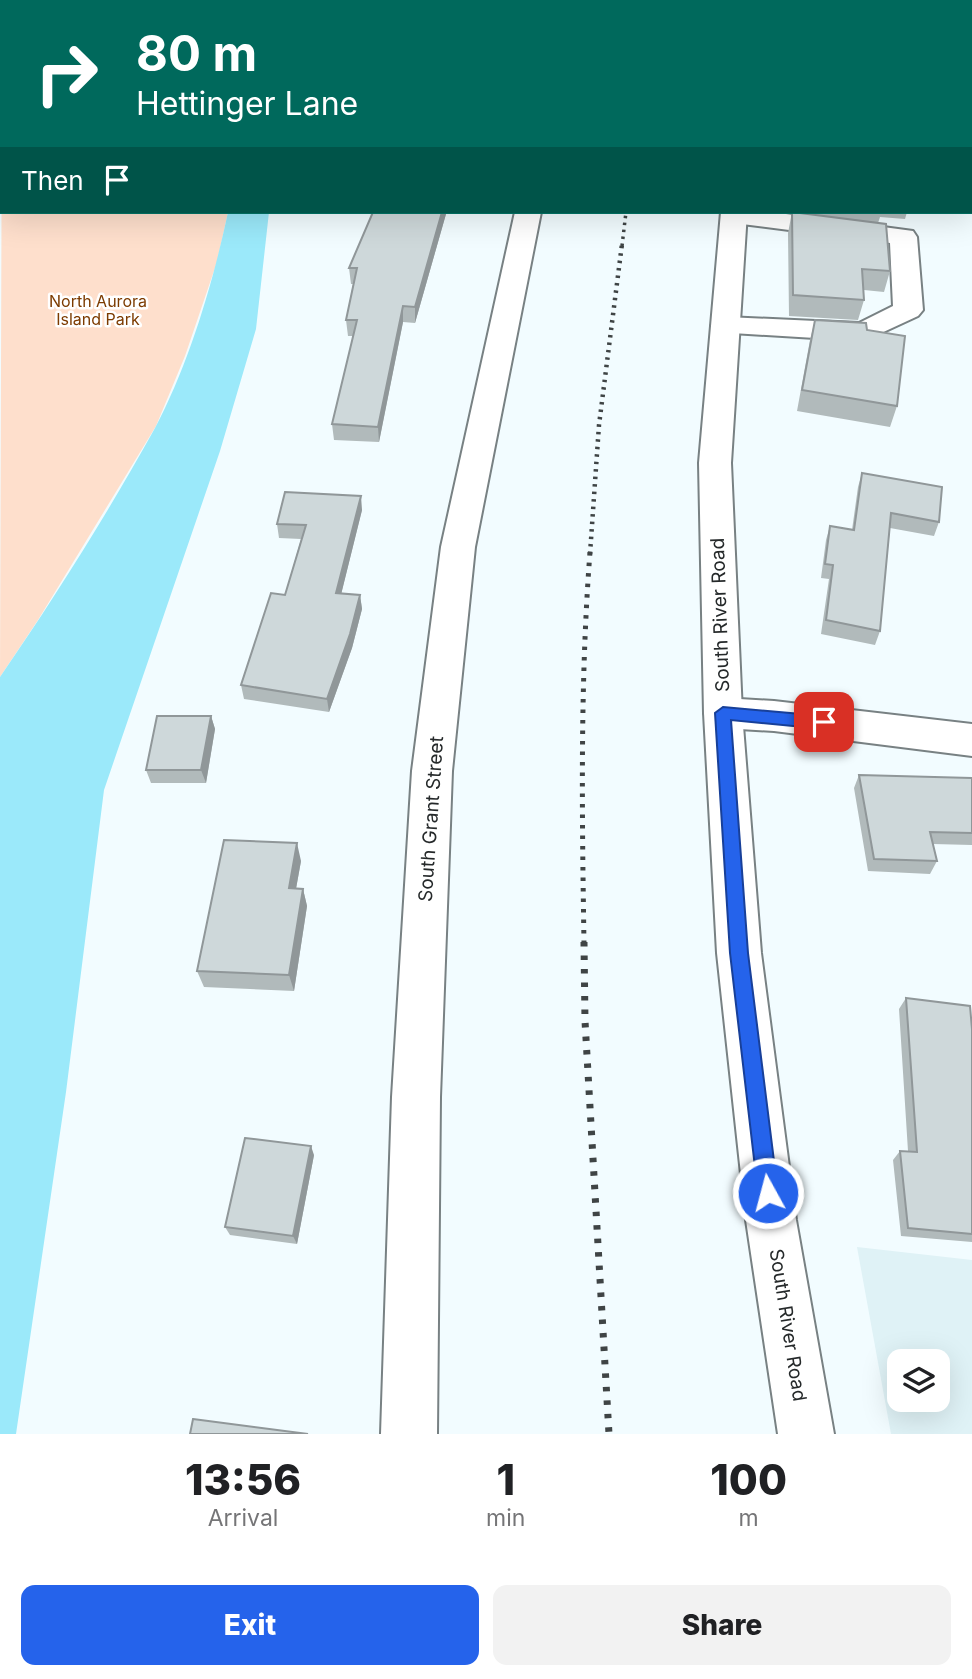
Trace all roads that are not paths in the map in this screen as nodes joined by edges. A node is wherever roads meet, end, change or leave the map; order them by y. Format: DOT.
graph roads {
  1 [pos="528,214"];
  2 [pos="734,214"];
  3 [pos="741,214"];
  4 [pos="726,326"];
  5 [pos="723,713"];
  6 [pos="972,740"];
  7 [pos="409,1434"];
  8 [pos="806,1434"];
  1 -- 7 [label="street, South Grant Street"];
  2 -- 4 [label="street, South River Road"];
  3 -- 4 [label="street"];
  4 -- 5 [label="street, South River Road"];
  5 -- 6 [label="street"];
  5 -- 8 [label="street, South River Road"];
}
